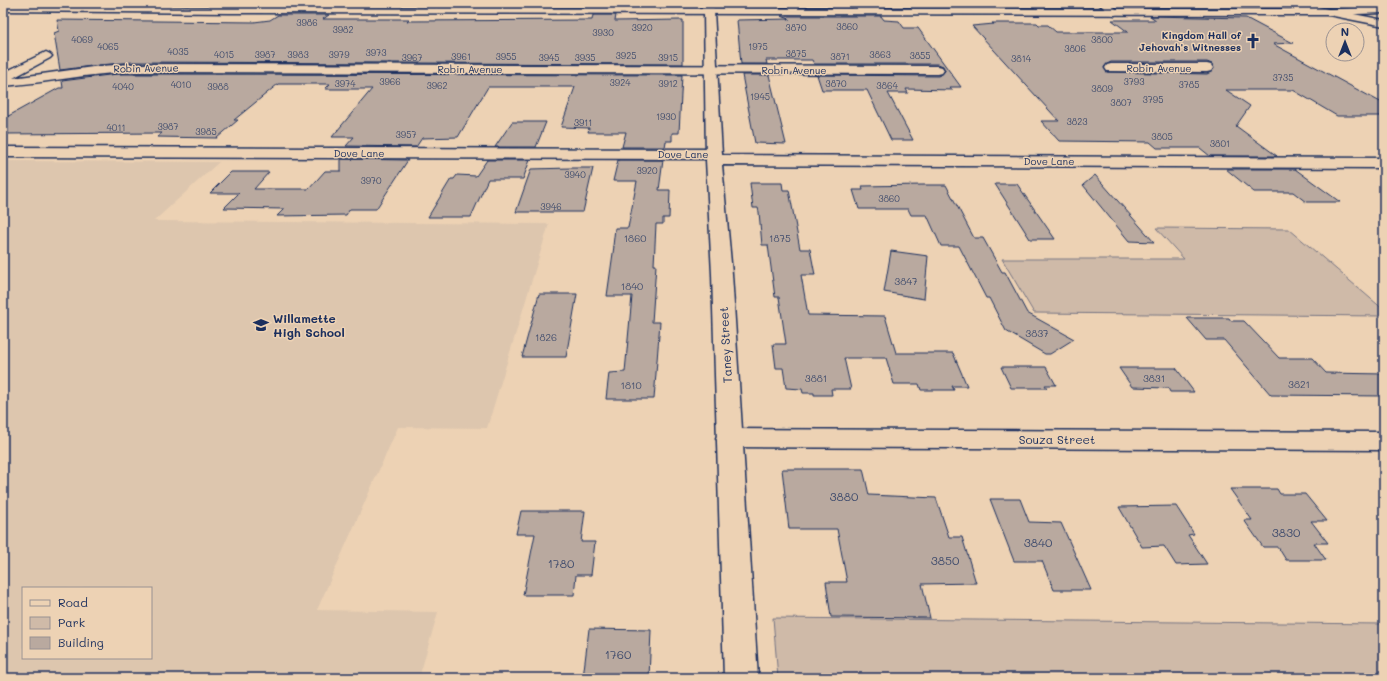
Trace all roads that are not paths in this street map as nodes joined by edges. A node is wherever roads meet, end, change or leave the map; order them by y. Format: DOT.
graph roads {
  1 [pos="241,3"];
  2 [pos="1103,3"];
  3 [pos="1283,3"];
  4 [pos="709,7"];
  5 [pos="3,8"];
  6 [pos="230,10"];
  7 [pos="1384,10"];
  8 [pos="1115,12"];
  9 [pos="1330,12"];
  10 [pos="1384,23"];
  11 [pos="46,56"];
  12 [pos="1111,68"];
  13 [pos="1207,68"];
  14 [pos="711,70"];
  15 [pos="938,70"];
  16 [pos="3,78"];
  17 [pos="3,82"];
  18 [pos="3,152"];
  19 [pos="714,157"];
  20 [pos="1384,163"];
  21 [pos="729,438"];
  22 [pos="1384,441"];
  23 [pos="741,678"];
  1 -- 6 [label="street"];
  2 -- 8 [label="street"];
  3 -- 9 [label="street"];
  4 -- 6 [label="street"];
  4 -- 8 [label="street"];
  4 -- 14 [label="street, Taney Street"];
  5 -- 6 [label="street"];
  7 -- 9 [label="street"];
  8 -- 9 [label="street"];
  9 -- 10 [label="street"];
  11 -- 16 [label="street"];
  12 -- 13 [label="street, Robin Avenue"];
  14 -- 15 [label="street, Robin Avenue"];
  14 -- 17 [label="street, Robin Avenue"];
  14 -- 19 [label="street, Taney Street"];
  18 -- 19 [label="street, Dove Lane"];
  19 -- 20 [label="street, Dove Lane"];
  19 -- 21 [label="street, Taney Street"];
  21 -- 22 [label="street, Souza Street"];
  21 -- 23 [label="street, Taney Street"];
}
